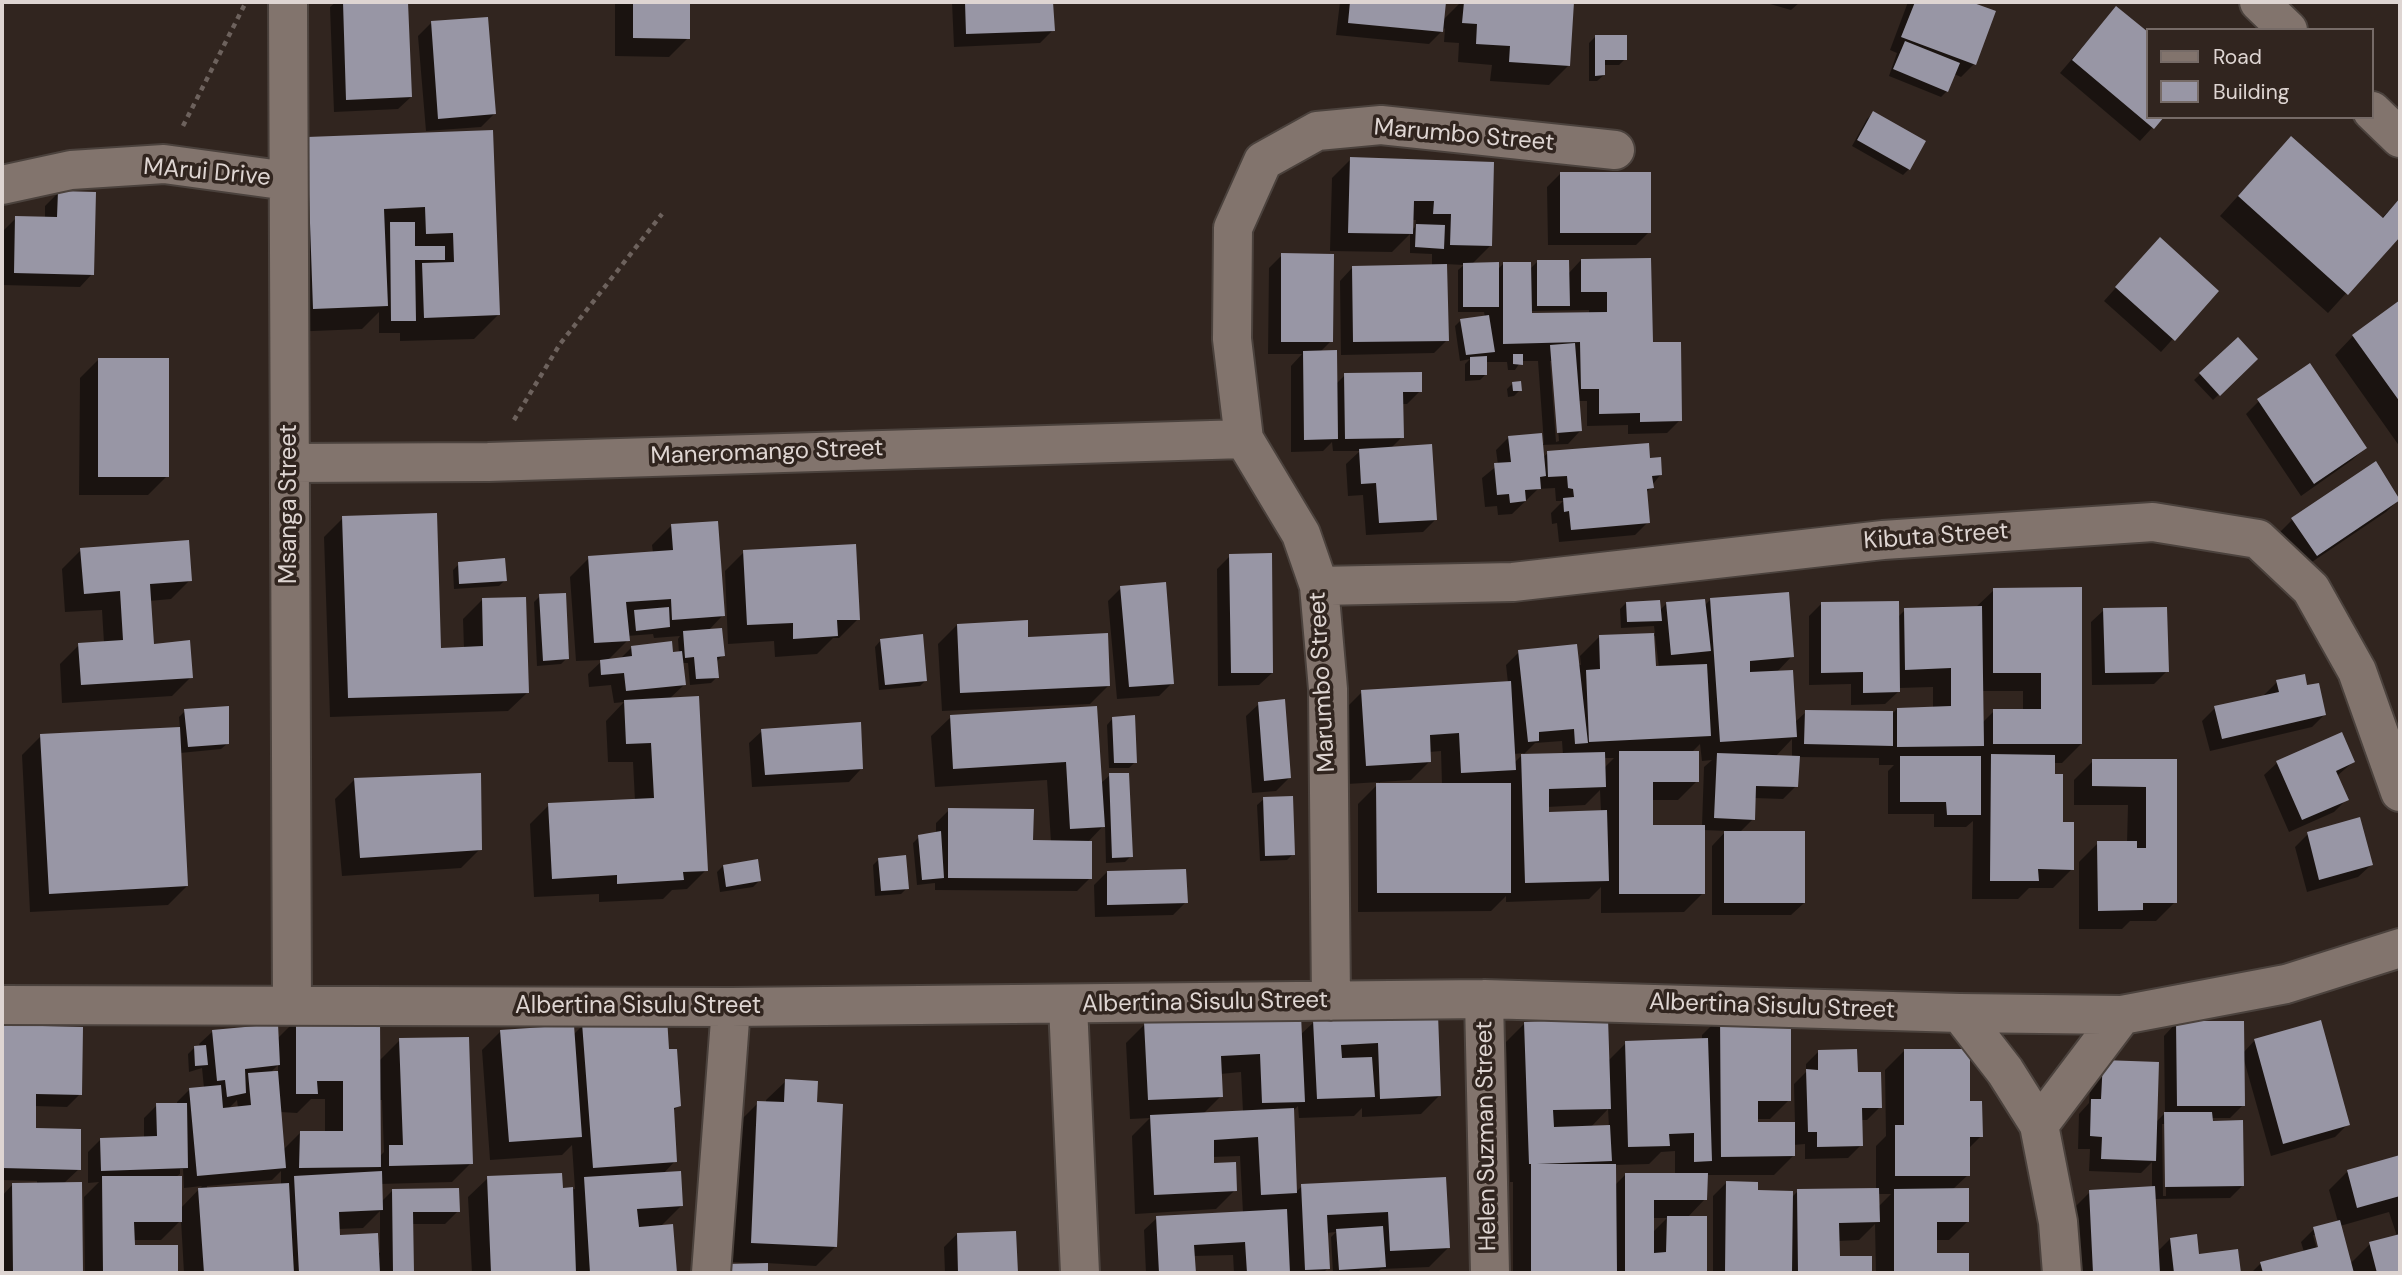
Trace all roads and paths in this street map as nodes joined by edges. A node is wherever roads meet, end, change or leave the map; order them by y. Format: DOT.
graph roads {
  1 [pos="246,2"];
  2 [pos="288,2"];
  3 [pos="2259,2"];
  4 [pos="2286,28"];
  5 [pos="2374,113"];
  6 [pos="2400,138"];
  7 [pos="1615,150"];
  8 [pos="164,164"];
  9 [pos="288,181"];
  10 [pos="2,185"];
  11 [pos="662,214"];
  12 [pos="1244,439"];
  13 [pos="290,463"];
  14 [pos="488,463"];
  15 [pos="1319,586"];
  16 [pos="2400,792"];
  17 [pos="2400,948"];
  18 [pos="1484,999"];
  19 [pos="1331,1001"];
  20 [pos="2,1005"];
  21 [pos="1068,1005"];
  22 [pos="292,1006"];
  23 [pos="732,1007"];
  24 [pos="1960,1013"];
  25 [pos="2122,1015"];
  26 [pos="2039,1125"];
  27 [pos="711,1273"];
  28 [pos="1080,1273"];
  29 [pos="1490,1273"];
  30 [pos="2062,1273"];
  1 -- 8 [label="path"];
  2 -- 9 [label="street, Msanga Street"];
  3 -- 4 [label="street"];
  5 -- 6 [label="street"];
  7 -- 12 [label="street, Marumbo Street"];
  8 -- 9 [label="street, MArui Drive"];
  8 -- 10 [label="street, MArui Drive"];
  9 -- 13 [label="street, Msanga Street"];
  11 -- 14 [label="path"];
  12 -- 14 [label="street, Maneromango Street"];
  12 -- 15 [label="street, Marumbo Street"];
  13 -- 14 [label="street, Maneromango Street"];
  13 -- 22 [label="street, Msanga Street"];
  15 -- 16 [label="street, Kibuta Street"];
  15 -- 19 [label="street, Marumbo Street"];
  17 -- 25 [label="street, Albertina Sisulu Street"];
  18 -- 19 [label="street, Albertina Sisulu Street"];
  18 -- 24 [label="street, Albertina Sisulu Street"];
  18 -- 29 [label="street, Helen Suzman Street"];
  19 -- 21 [label="street, Albertina Sisulu Street"];
  20 -- 22 [label="street, Albertina Sisulu Street"];
  21 -- 23 [label="street, Albertina Sisulu Street"];
  21 -- 28 [label="street"];
  22 -- 23 [label="street, Albertina Sisulu Street"];
  23 -- 27 [label="street"];
  24 -- 25 [label="street, Albertina Sisulu Street"];
  24 -- 26 [label="street"];
  25 -- 26 [label="street"];
  26 -- 30 [label="street"];
}
